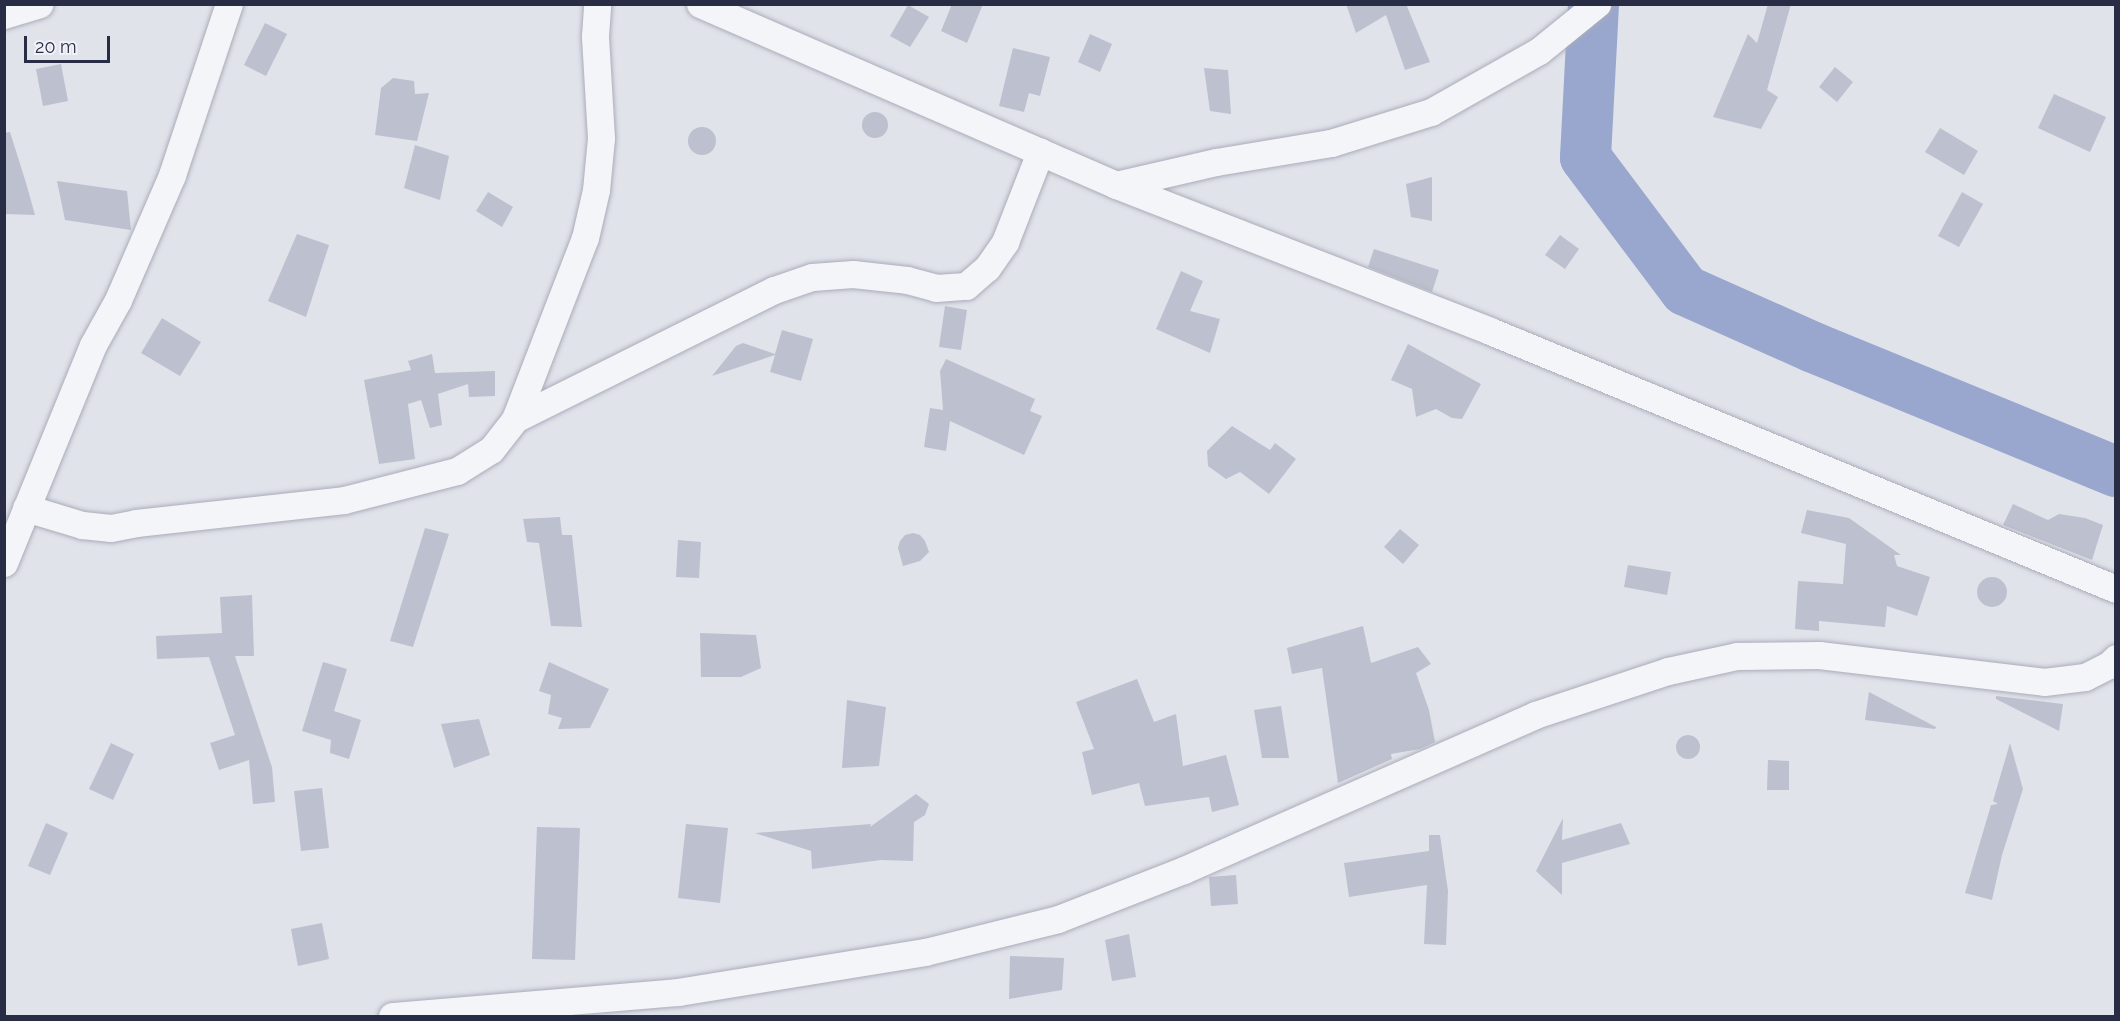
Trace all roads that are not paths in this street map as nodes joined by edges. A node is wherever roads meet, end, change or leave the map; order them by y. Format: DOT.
graph roads {
  1 [pos="39,4"];
  2 [pos="229,4"];
  3 [pos="597,4"];
  4 [pos="700,4"];
  5 [pos="1597,4"];
  6 [pos="4,15"];
  7 [pos="1040,152"];
  8 [pos="1116,185"];
  9 [pos="515,419"];
  10 [pos="26,508"];
  11 [pos="4,563"];
  12 [pos="2115,589"];
  13 [pos="2115,657"];
  14 [pos="392,1017"];
  1 -- 6 [label="street"];
  2 -- 10 [label="street"];
  3 -- 9 [label="street"];
  4 -- 7 [label="street"];
  5 -- 8 [label="street"];
  7 -- 8 [label="street"];
  7 -- 9 [label="street"];
  8 -- 12 [label="street"];
  9 -- 10 [label="street"];
  10 -- 11 [label="street"];
  13 -- 14 [label="street"];
}
